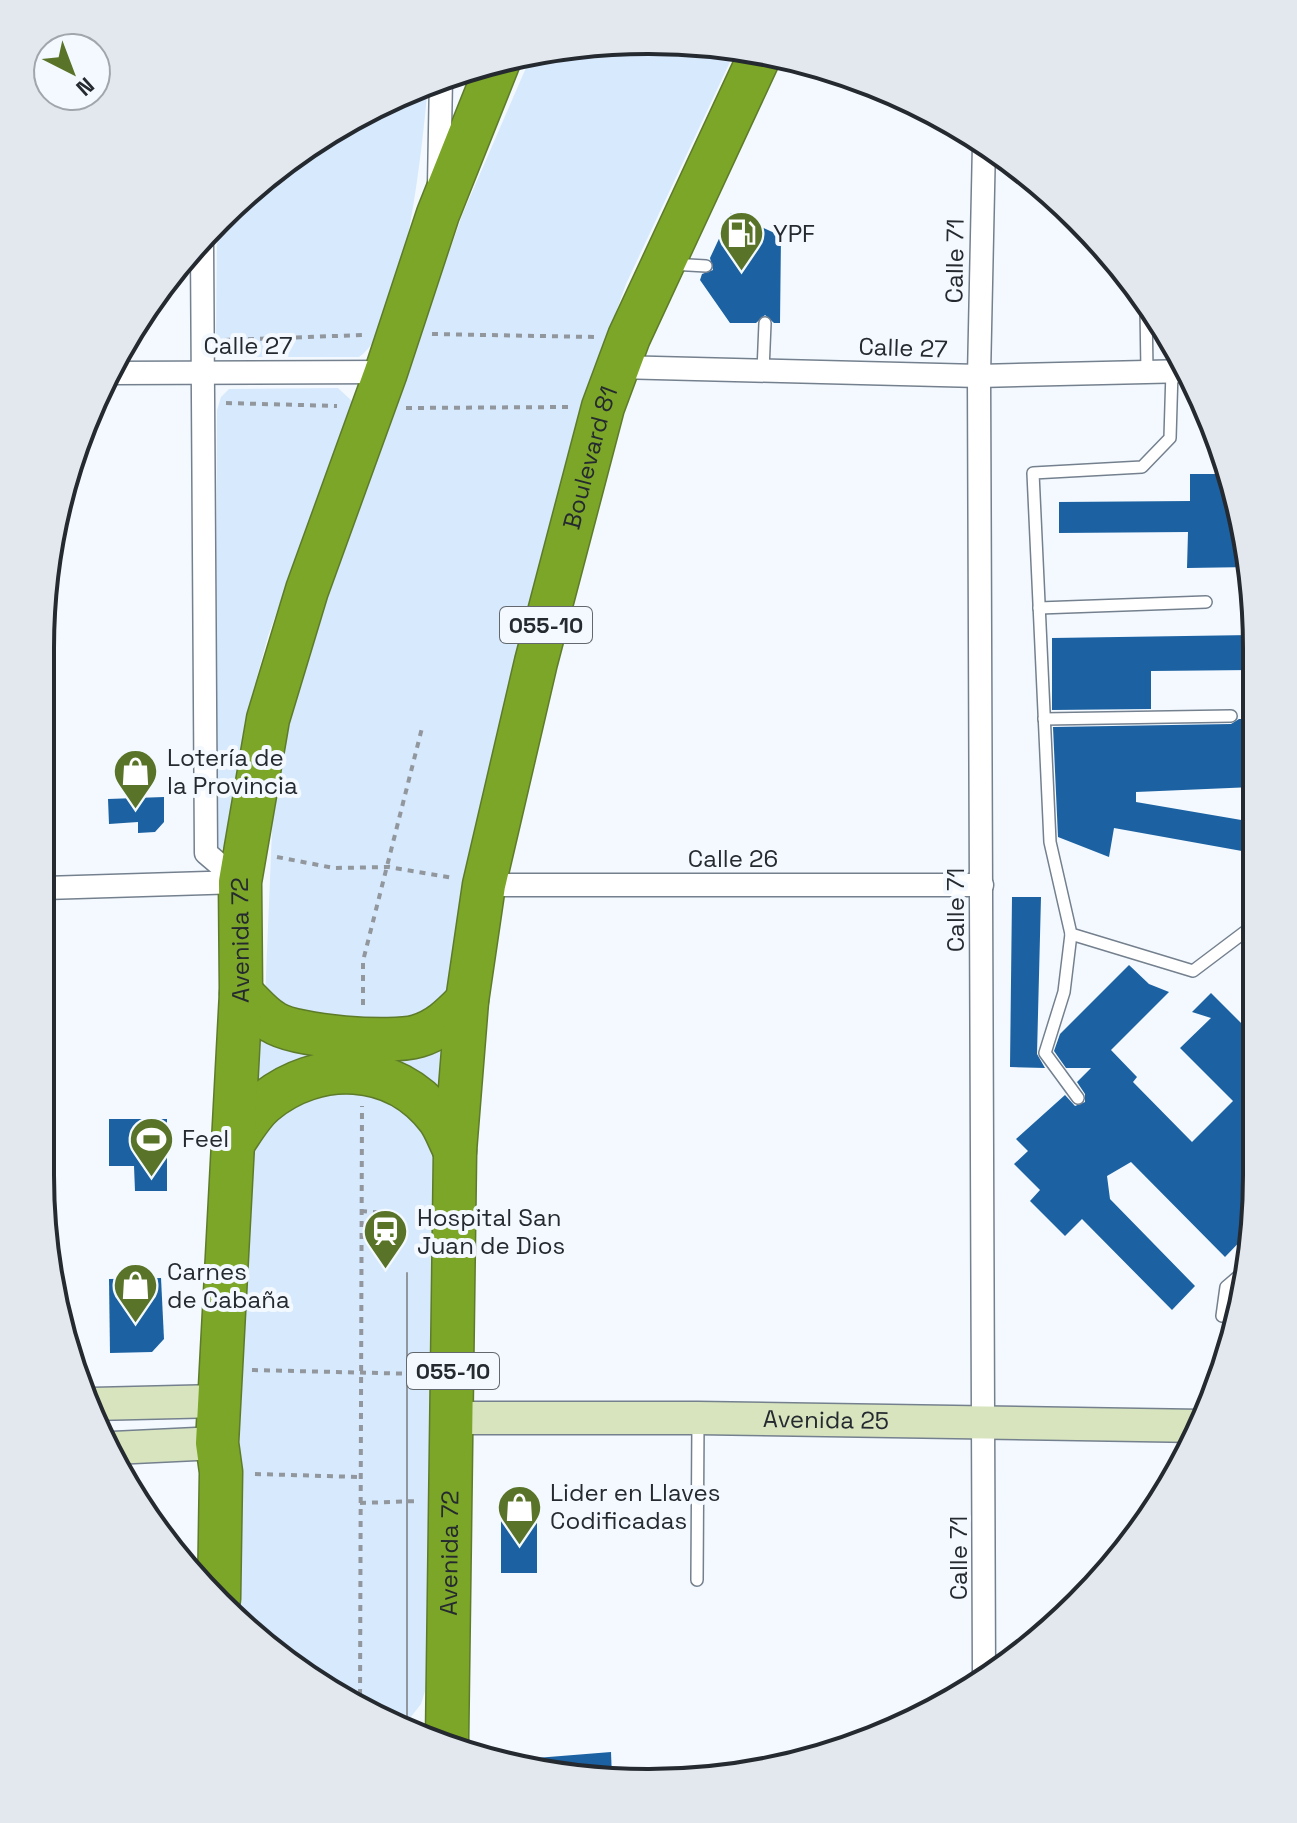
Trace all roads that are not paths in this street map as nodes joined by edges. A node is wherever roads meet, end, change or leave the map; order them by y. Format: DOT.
graph roads {
  1 [pos="756,64"];
  2 [pos="494,74"];
  3 [pos="441,92"];
  4 [pos="984,157"];
  5 [pos="438,214"];
  6 [pos="199,262"];
  7 [pos="663,264"];
  8 [pos="706,266"];
  9 [pos="765,323"];
  10 [pos="1146,323"];
  11 [pos="617,367"];
  12 [pos="763,371"];
  13 [pos="1147,371"];
  14 [pos="1174,371"];
  15 [pos="204,372"];
  16 [pos="386,372"];
  17 [pos="122,373"];
  18 [pos="979,376"];
  19 [pos="1179,380"];
  20 [pos="1206,602"];
  21 [pos="1039,608"];
  22 [pos="1231,716"];
  23 [pos="1044,719"];
  24 [pos="243,867"];
  25 [pos="484,885"];
  26 [pos="982,885"];
  27 [pos="54,887"];
  28 [pos="1243,933"];
  29 [pos="1071,934"];
  30 [pos="241,993"];
  31 [pos="467,1001"];
  32 [pos="363,1055"];
  33 [pos="1078,1098"];
  34 [pos="234,1142"];
  35 [pos="455,1151"];
  36 [pos="1233,1281"];
  37 [pos="1222,1316"];
  38 [pos="220,1385"];
  39 [pos="99,1403"];
  40 [pos="452,1418"];
  41 [pos="698,1418"];
  42 [pos="986,1422"];
  43 [pos="1187,1426"];
  44 [pos="121,1449"];
  45 [pos="219,1458"];
  46 [pos="697,1580"];
  47 [pos="219,1585"];
  48 [pos="984,1665"];
  49 [pos="447,1696"];
  50 [pos="425,1726"];
  51 [pos="447,1733"];
  1 -- 7 [label="highway, Boulevard 81 / 055-10"];
  2 -- 5 [label="highway"];
  3 -- 5 [label="street"];
  4 -- 18 [label="street, Calle 71"];
  5 -- 16 [label="highway"];
  6 -- 15 [label="street, Avenida 72"];
  7 -- 8 [label="lane"];
  7 -- 11 [label="highway, Boulevard 81 / 055-10"];
  9 -- 12 [label="lane"];
  10 -- 13 [label="lane"];
  11 -- 12 [label="street, Calle 27"];
  11 -- 25 [label="highway, Boulevard 81 / 055-10"];
  12 -- 18 [label="street, Calle 27"];
  13 -- 14 [label="street, Calle 27"];
  13 -- 18 [label="street, Calle 27"];
  15 -- 16 [label="street, Calle 27"];
  15 -- 17 [label="street, Calle 27"];
  15 -- 24 [label="street, Avenida 72"];
  16 -- 24 [label="highway"];
  18 -- 26 [label="street, Calle 71"];
  19 -- 21 [label="lane"];
  20 -- 21 [label="lane"];
  21 -- 23 [label="lane"];
  22 -- 23 [label="lane"];
  23 -- 29 [label="lane"];
  24 -- 27 [label="street"];
  24 -- 30 [label="highway, Avenida 72"];
  25 -- 26 [label="street, Calle 26"];
  25 -- 31 [label="highway, Avenida 72 / 055-10"];
  26 -- 42 [label="street, Calle 71"];
  28 -- 29 [label="lane"];
  29 -- 33 [label="lane"];
  30 -- 32 [label="highway"];
  30 -- 34 [label="highway, Avenida 72"];
  31 -- 32 [label="highway"];
  31 -- 35 [label="highway, Avenida 72 / 055-10"];
  32 -- 34 [label="highway"];
  32 -- 35 [label="highway"];
  34 -- 38 [label="highway, Avenida 72"];
  35 -- 40 [label="highway, Avenida 72 / 055-10"];
  36 -- 37 [label="lane"];
  38 -- 39 [label="street"];
  38 -- 45 [label="highway, Avenida 72"];
  40 -- 41 [label="street, Avenida 25"];
  40 -- 49 [label="highway, Avenida 72 / 055-10"];
  41 -- 42 [label="street, Avenida 25"];
  41 -- 46 [label="lane"];
  42 -- 43 [label="street, Avenida 25"];
  42 -- 48 [label="street, Calle 71"];
  44 -- 45 [label="street"];
  45 -- 47 [label="highway, Avenida 72"];
  49 -- 50 [label="highway"];
  49 -- 51 [label="highway, Avenida 72 / 055-10"];
}
